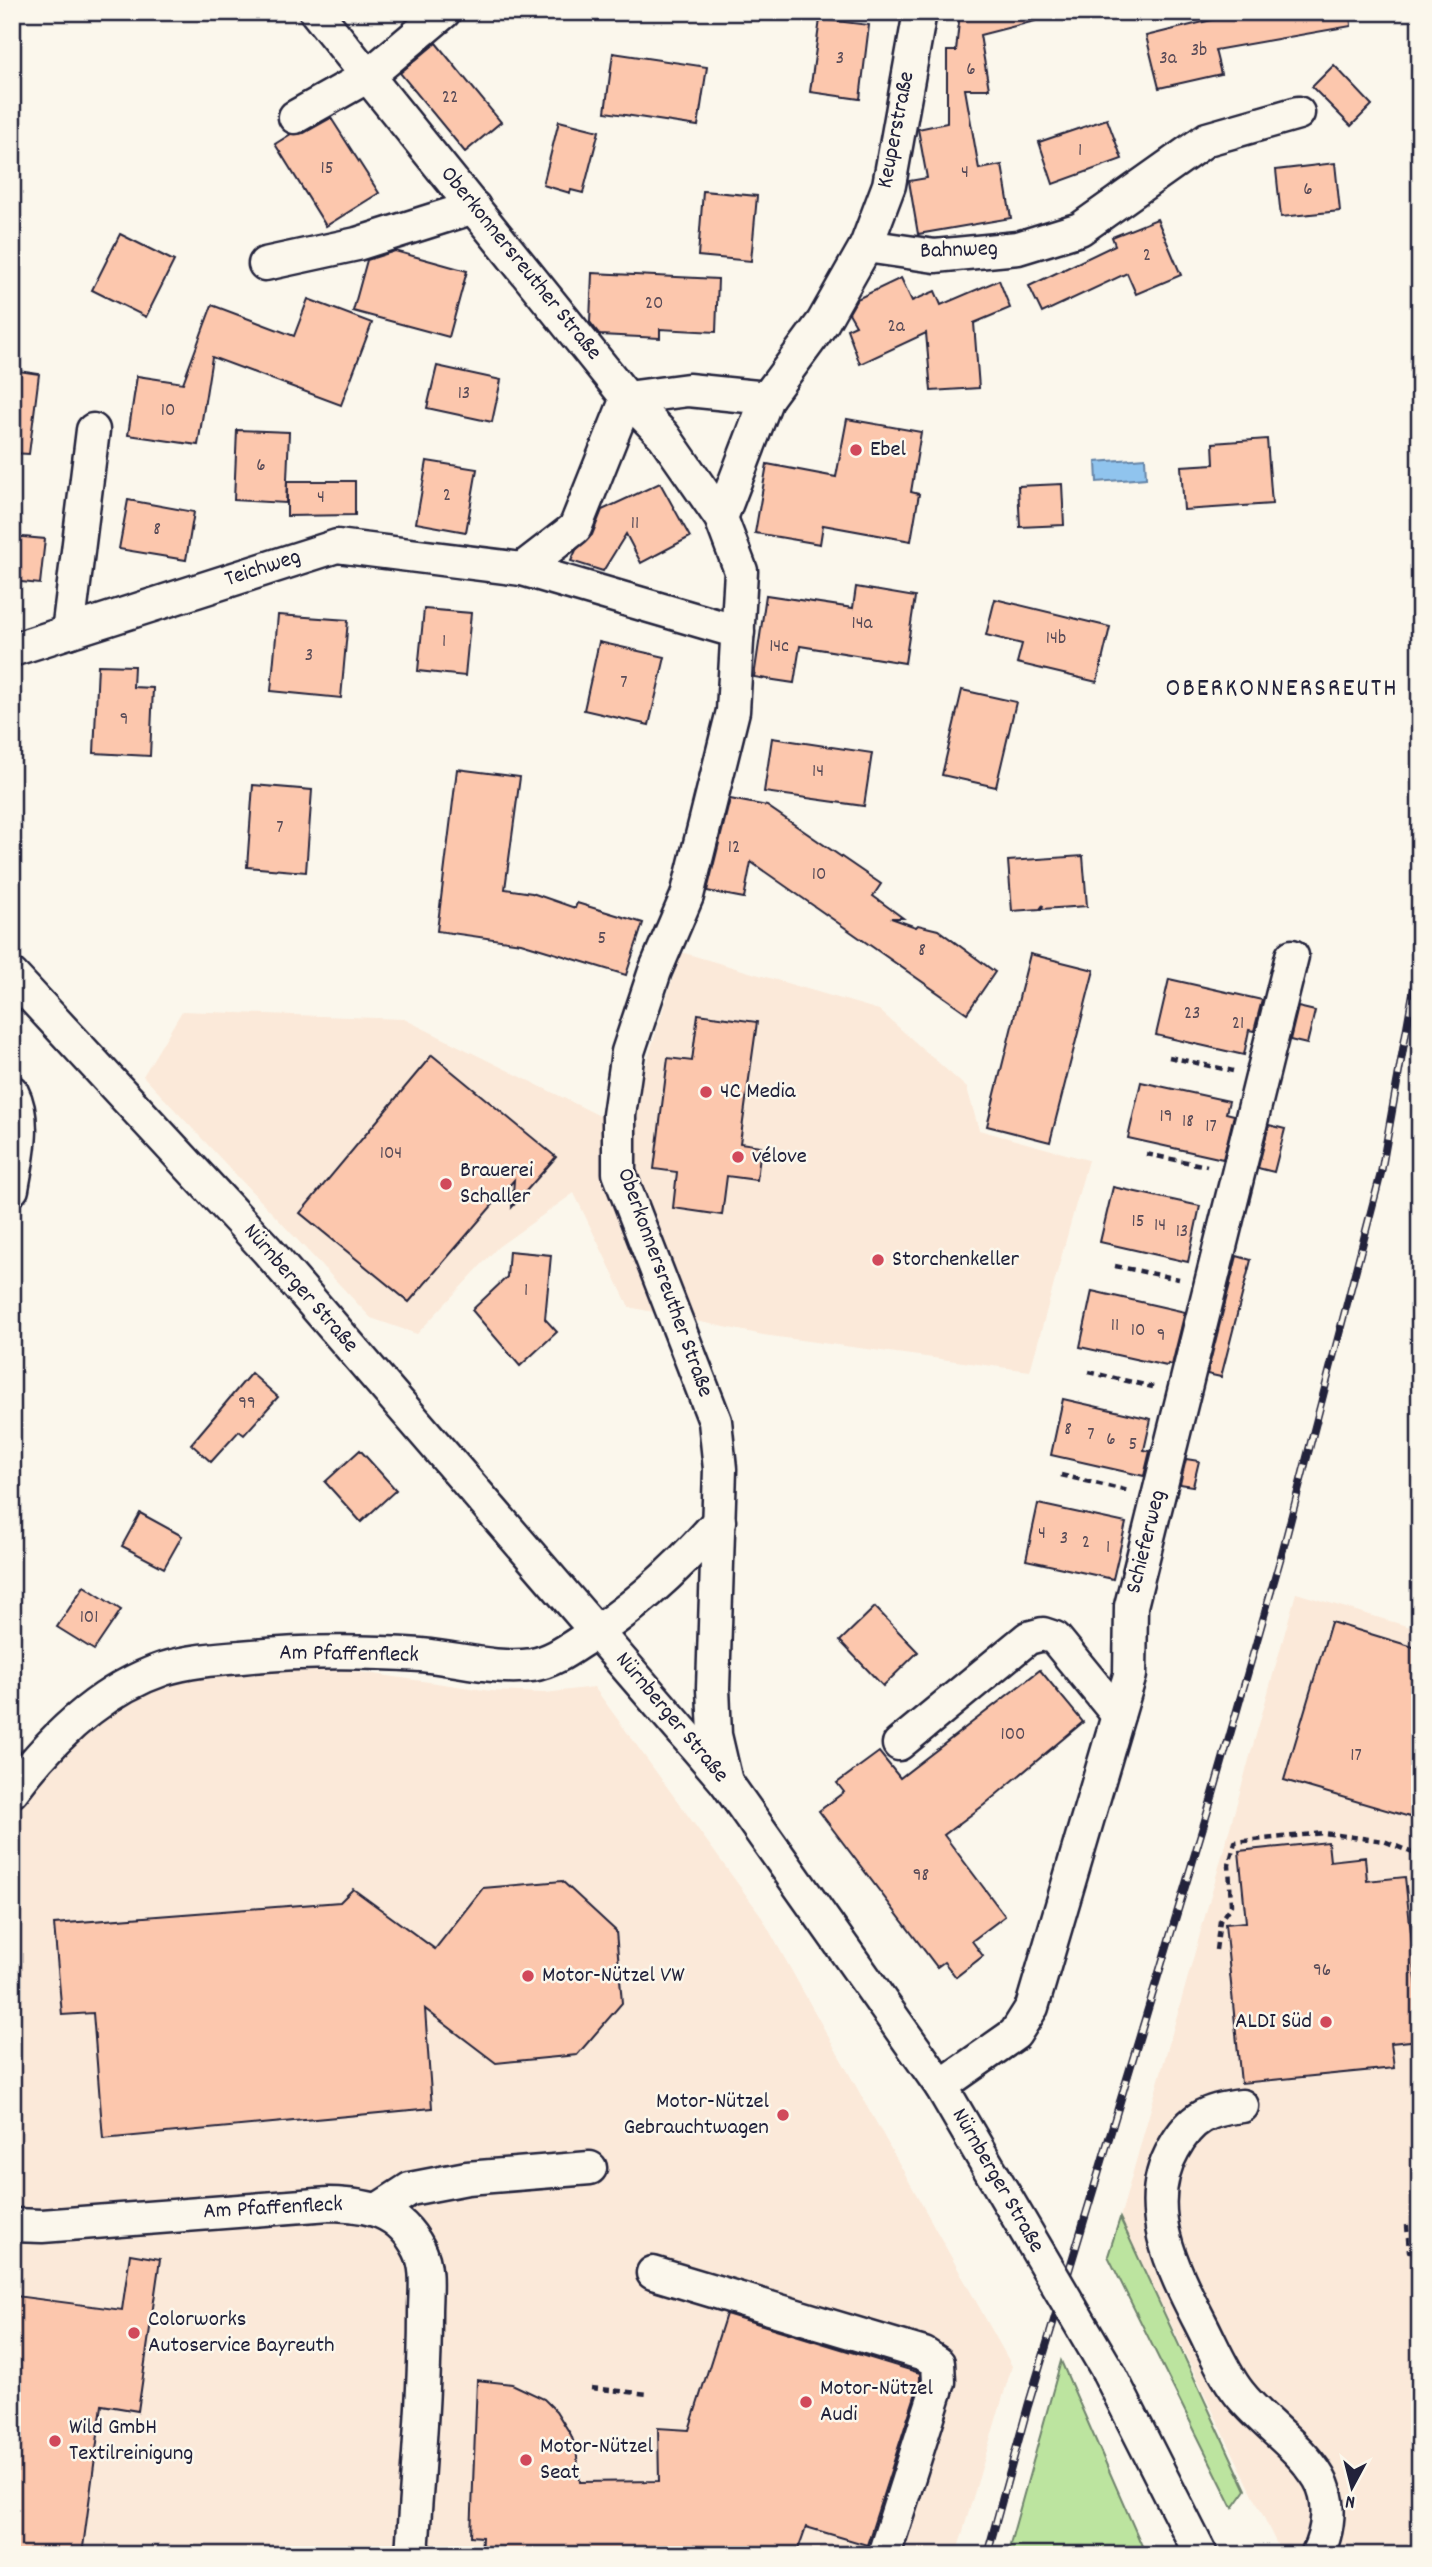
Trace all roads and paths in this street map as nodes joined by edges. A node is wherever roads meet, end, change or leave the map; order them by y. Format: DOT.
graph roads {
  1 [pos="316,12"];
  2 [pos="444,12"];
  3 [pos="920,12"];
  4 [pos="368,76"];
  5 [pos="1298,113"];
  6 [pos="295,117"];
  7 [pos="474,207"];
  8 [pos="866,246"];
  9 [pos="265,264"];
  10 [pos="627,398"];
  11 [pos="767,398"];
  12 [pos="93,430"];
  13 [pos="721,518"];
  14 [pos="522,569"];
  15 [pos="68,632"];
  16 [pos="738,632"];
  17 [pos="12,650"];
  18 [pos="1292,956"];
  19 [pos="12,975"];
  20 [pos="1169,1057"];
  21 [pos="1262,1078"];
  22 [pos="12,1093"];
  23 [pos="1146,1154"];
  24 [pos="1238,1173"];
  25 [pos="12,1189"];
  26 [pos="1115,1266"];
  27 [pos="1210,1286"];
  28 [pos="1089,1372"];
  29 [pos="1183,1395"];
  30 [pos="1061,1475"];
  31 [pos="1158,1498"];
  32 [pos="719,1521"];
  33 [pos="598,1631"];
  34 [pos="1118,1715"];
  35 [pos="899,1744"];
  36 [pos="726,1782"];
  37 [pos="12,1791"];
  38 [pos="1420,1856"];
  39 [pos="1216,1950"];
  40 [pos="941,2086"];
  41 [pos="1242,2106"];
  42 [pos="590,2168"];
  43 [pos="379,2209"];
  44 [pos="1407,2224"];
  45 [pos="12,2225"];
  46 [pos="1420,2251"];
  47 [pos="653,2273"];
  48 [pos="591,2388"];
  49 [pos="649,2395"];
  50 [pos="412,2555"];
  51 [pos="884,2555"];
  52 [pos="1201,2555"];
  53 [pos="1317,2555"];
  1 -- 4 [label="street, Oberkonnersreuther Straße"];
  2 -- 4 [label="street"];
  3 -- 8 [label="street, Keuperstraße"];
  4 -- 6 [label="street"];
  4 -- 7 [label="street, Oberkonnersreuther Straße"];
  5 -- 8 [label="street, Bahnweg"];
  7 -- 9 [label="street"];
  7 -- 10 [label="street, Oberkonnersreuther Straße"];
  8 -- 11 [label="street"];
  10 -- 11 [label="street"];
  10 -- 13 [label="street, Oberkonnersreuther Straße"];
  10 -- 14 [label="street"];
  11 -- 13 [label="street"];
  12 -- 15 [label="street"];
  13 -- 16 [label="street, Oberkonnersreuther Straße"];
  14 -- 15 [label="street, Teichweg"];
  14 -- 16 [label="street, Teichweg"];
  15 -- 17 [label="street, Teichweg"];
  16 -- 32 [label="street, Oberkonnersreuther Straße"];
  18 -- 21 [label="street, Schieferweg"];
  19 -- 33 [label="street, Nürnberger Straße"];
  20 -- 21 [label="path"];
  21 -- 24 [label="street, Schieferweg"];
  22 -- 25 [label="street"];
  23 -- 24 [label="path"];
  24 -- 27 [label="street, Schieferweg"];
  26 -- 27 [label="path"];
  27 -- 29 [label="street, Schieferweg"];
  28 -- 29 [label="path"];
  29 -- 31 [label="street, Schieferweg"];
  30 -- 31 [label="path"];
  31 -- 34 [label="street, Schieferweg"];
  32 -- 33 [label="street"];
  32 -- 36 [label="street, Oberkonnersreuther Straße"];
  33 -- 36 [label="street, Nürnberger Straße"];
  33 -- 37 [label="street, Am Pfaffenfleck"];
  34 -- 35 [label="street"];
  34 -- 40 [label="street, Schieferweg"];
  36 -- 40 [label="street, Nürnberger Straße"];
  38 -- 39 [label="path"];
  40 -- 52 [label="street, Nürnberger Straße, bridge"];
  41 -- 53 [label="street"];
  42 -- 43 [label="street"];
  43 -- 45 [label="street, Am Pfaffenfleck"];
  43 -- 50 [label="street"];
  44 -- 46 [label="path"];
  47 -- 51 [label="street"];
  48 -- 49 [label="path"];
}
